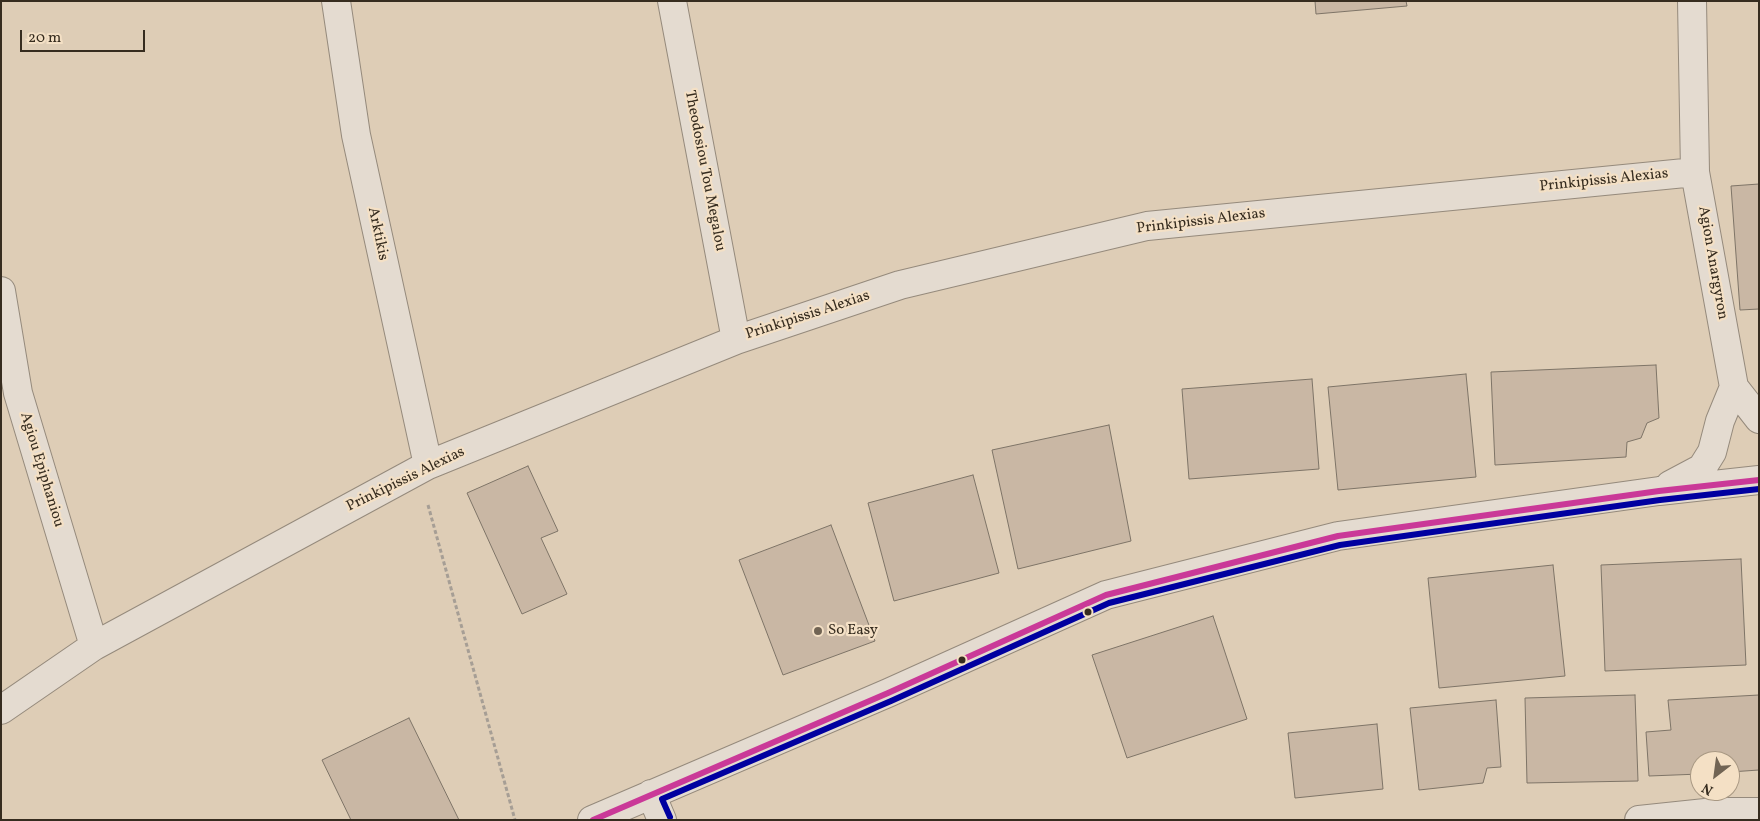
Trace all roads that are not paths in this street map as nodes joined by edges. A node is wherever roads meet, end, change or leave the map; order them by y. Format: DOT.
graph roads {
  1 [pos="336,1"];
  2 [pos="672,1"];
  3 [pos="1692,1"];
  4 [pos="1695,172"];
  5 [pos="1,291"];
  6 [pos="736,340"];
  7 [pos="1734,387"];
  8 [pos="1759,419"];
  9 [pos="423,468"];
  10 [pos="1759,480"];
  11 [pos="1659,491"];
  12 [pos="94,646"];
  13 [pos="1,710"];
  14 [pos="651,794"];
  15 [pos="1759,812"];
  16 [pos="592,820"];
  17 [pos="662,820"];
  18 [pos="1639,820"];
  1 -- 9 [label="street, Arktikis"];
  2 -- 6 [label="street, Theodosiou Tou Megalou"];
  3 -- 4 [label="street, Agion Anargyron"];
  4 -- 6 [label="street, Prinkipissis Alexias"];
  4 -- 7 [label="street, Agion Anargyron"];
  5 -- 12 [label="street, Agiou Epiphaniou"];
  6 -- 9 [label="street, Prinkipissis Alexias"];
  7 -- 8 [label="street"];
  7 -- 11 [label="street"];
  9 -- 12 [label="street, Prinkipissis Alexias"];
  10 -- 11 [label="street"];
  11 -- 14 [label="street"];
  12 -- 13 [label="street, Prinkipissis Alexias"];
  14 -- 16 [label="street"];
  14 -- 17 [label="street"];
  15 -- 18 [label="street"];
}
